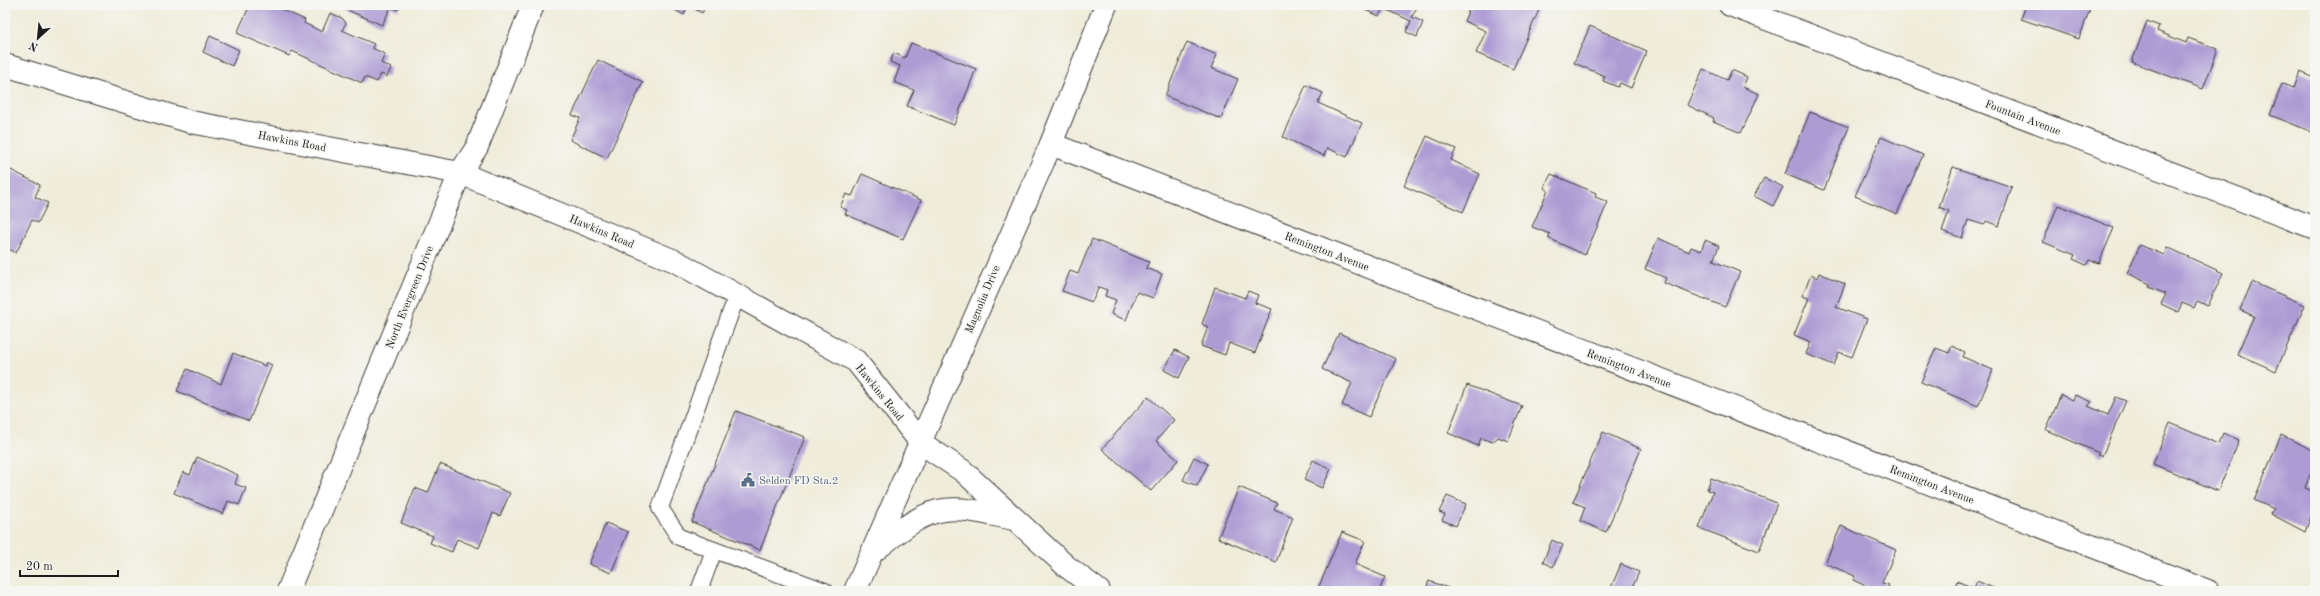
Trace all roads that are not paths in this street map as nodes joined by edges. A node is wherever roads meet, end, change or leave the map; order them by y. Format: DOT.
graph roads {
  1 [pos="533,5"];
  2 [pos="1106,5"];
  3 [pos="1730,5"];
  4 [pos="5,65"];
  5 [pos="1051,144"];
  6 [pos="460,173"];
  7 [pos="2315,228"];
  8 [pos="736,295"];
  9 [pos="921,443"];
  10 [pos="1014,519"];
  11 [pos="714,550"];
  12 [pos="873,552"];
  13 [pos="288,591"];
  14 [pos="699,591"];
  15 [pos="825,591"];
  16 [pos="855,591"];
  17 [pos="1099,591"];
  18 [pos="2208,591"];
  1 -- 6 [label="street, North Evergreen Drive"];
  2 -- 5 [label="street, Magnolia Drive"];
  3 -- 7 [label="street, Fountain Avenue"];
  4 -- 6 [label="street, Hawkins Road"];
  5 -- 9 [label="street, Magnolia Drive"];
  5 -- 18 [label="street, Remington Avenue"];
  6 -- 8 [label="street, Hawkins Road"];
  6 -- 13 [label="street, North Evergreen Drive"];
  8 -- 9 [label="street, Hawkins Road"];
  8 -- 11 [label="lane"];
  9 -- 10 [label="street, Hawkins Road"];
  9 -- 12 [label="street, Magnolia Drive"];
  10 -- 12 [label="street"];
  10 -- 17 [label="street, Hawkins Road"];
  11 -- 14 [label="lane"];
  11 -- 15 [label="lane"];
  12 -- 16 [label="street, Magnolia Drive"];
}
